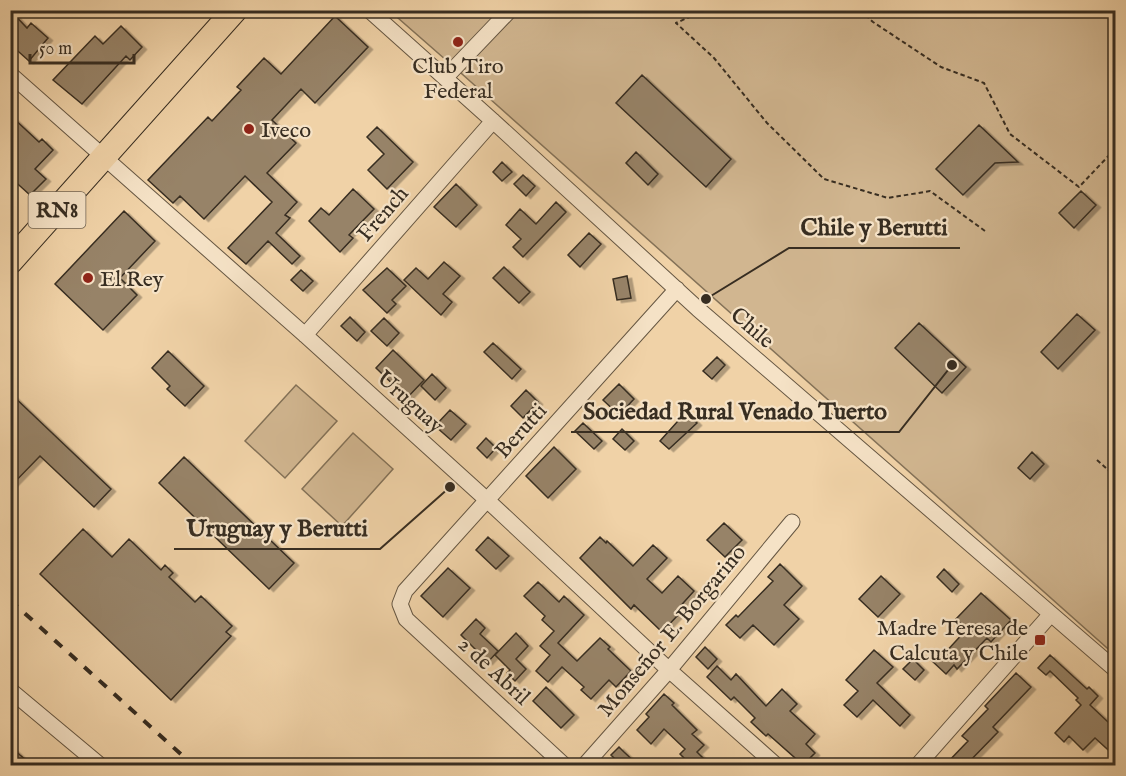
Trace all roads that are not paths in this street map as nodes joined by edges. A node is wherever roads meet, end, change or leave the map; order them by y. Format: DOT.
graph roads {
  1 [pos="235,10"];
  2 [pos="369,10"];
  3 [pos="510,10"];
  4 [pos="10,74"];
  5 [pos="445,78"];
  6 [pos="493,121"];
  7 [pos="103,157"];
  8 [pos="10,262"];
  9 [pos="677,289"];
  10 [pos="305,335"];
  11 [pos="487,500"];
  12 [pos="792,522"];
  13 [pos="400,604"];
  14 [pos="1052,614"];
  15 [pos="669,670"];
  16 [pos="1116,670"];
  17 [pos="10,690"];
  18 [pos="101,765"];
  19 [pos="565,765"];
  20 [pos="584,765"];
  21 [pos="777,765"];
  22 [pos="917,765"];
  1 -- 7 [label="highway, RN8"];
  2 -- 5 [label="street, Chile"];
  3 -- 5 [label="street"];
  4 -- 7 [label="street, Uruguay"];
  5 -- 6 [label="street, Chile"];
  6 -- 9 [label="street, Chile"];
  6 -- 10 [label="street, French"];
  7 -- 8 [label="highway, RN8"];
  7 -- 10 [label="street, Uruguay"];
  9 -- 11 [label="street, Berutti"];
  9 -- 14 [label="street, Chile"];
  10 -- 11 [label="street, Uruguay"];
  11 -- 13 [label="street, Berutti"];
  11 -- 15 [label="street, Uruguay"];
  12 -- 15 [label="street, Monseñor E. Borgarino"];
  13 -- 19 [label="street, 2 de Abril"];
  14 -- 16 [label="street, Chile"];
  14 -- 22 [label="street"];
  15 -- 20 [label="street, Monseñor E. Borgarino"];
  15 -- 21 [label="street, Uruguay"];
  17 -- 18 [label="street"];
}
